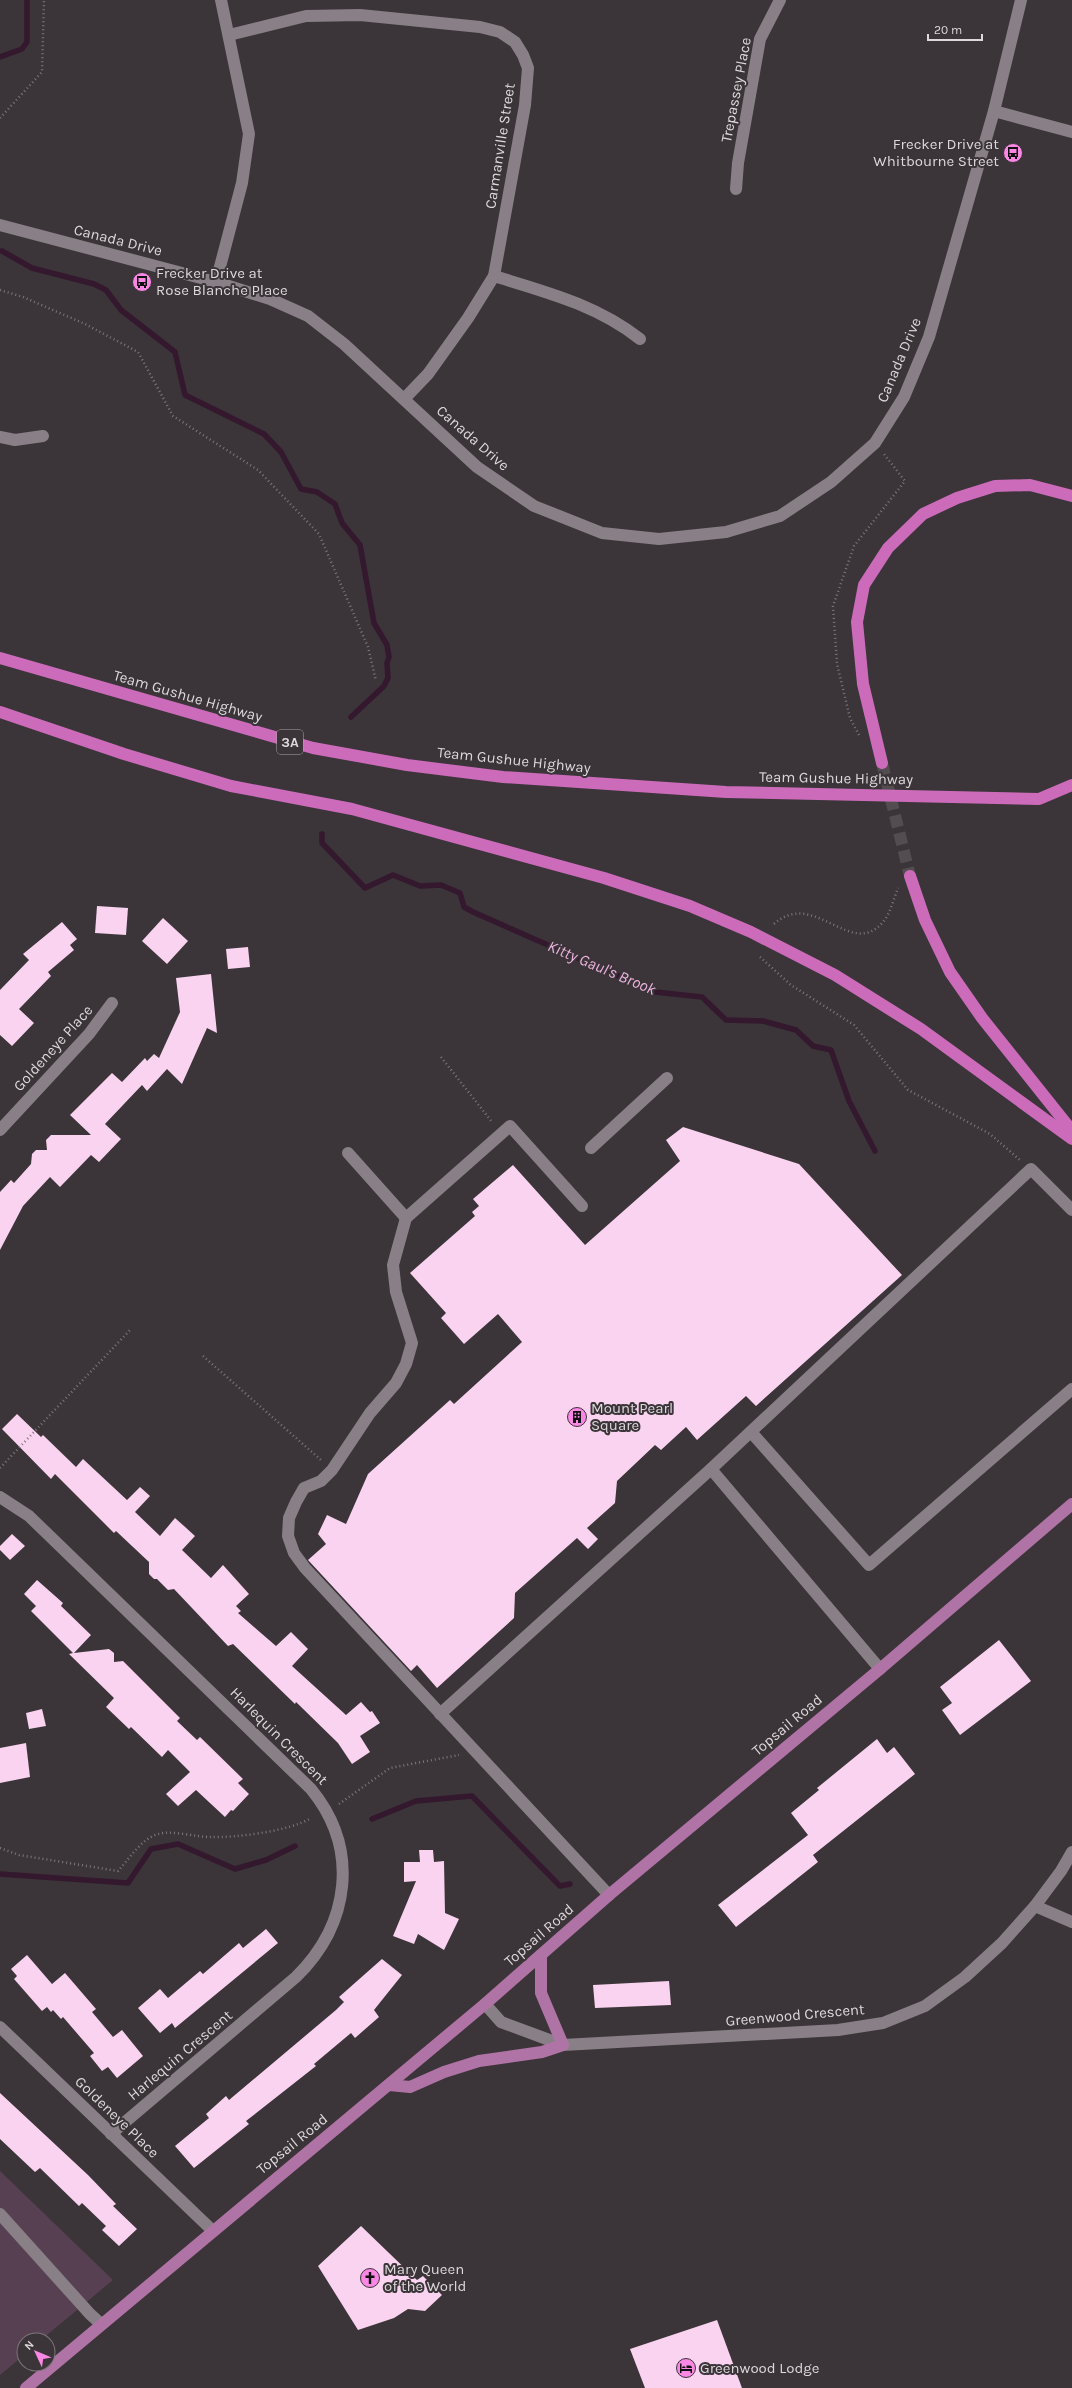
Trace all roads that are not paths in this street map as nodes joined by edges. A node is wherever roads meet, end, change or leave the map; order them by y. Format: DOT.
graph roads {
  1 [pos="221,0"];
  2 [pos="780,0"];
  3 [pos="1021,0"];
  4 [pos="229,35"];
  5 [pos="994,111"];
  6 [pos="1072,132"];
  7 [pos="736,189"];
  8 [pos="0,225"];
  9 [pos="494,276"];
  10 [pos="216,282"];
  11 [pos="640,339"];
  12 [pos="404,399"];
  13 [pos="43,436"];
  14 [pos="0,437"];
  15 [pos="1072,496"];
  16 [pos="0,658"];
  17 [pos="0,712"];
  18 [pos="882,763"];
  19 [pos="1072,785"];
  20 [pos="910,876"];
  21 [pos="112,1003"];
  22 [pos="667,1078"];
  23 [pos="0,1130"];
  24 [pos="1072,1131"];
  25 [pos="1072,1140"];
  26 [pos="591,1148"];
  27 [pos="348,1153"];
  28 [pos="582,1206"];
  29 [pos="1072,1210"];
  30 [pos="406,1218"];
  31 [pos="1072,1389"];
  32 [pos="751,1432"];
  33 [pos="711,1469"];
  34 [pos="0,1497"];
  35 [pos="1072,1504"];
  36 [pos="880,1669"];
  37 [pos="440,1714"];
  38 [pos="1072,1852"];
  39 [pos="609,1895"];
  40 [pos="1035,1906"];
  41 [pos="1072,1922"];
  42 [pos="541,1955"];
  43 [pos="485,2004"];
  44 [pos="0,2027"];
  45 [pos="563,2045"];
  46 [pos="388,2085"];
  47 [pos="111,2134"];
  48 [pos="0,2214"];
  49 [pos="213,2231"];
  50 [pos="102,2324"];
  51 [pos="26,2388"];
  1 -- 4 [label="street"];
  2 -- 7 [label="street, Trepassey Place"];
  3 -- 5 [label="street, Canada Drive"];
  4 -- 9 [label="street, Carmanville Street"];
  4 -- 10 [label="street"];
  5 -- 6 [label="street"];
  5 -- 12 [label="street, Canada Drive"];
  8 -- 10 [label="street, Canada Drive"];
  9 -- 11 [label="street"];
  9 -- 12 [label="street, Carmanville Street"];
  10 -- 12 [label="street, Canada Drive"];
  13 -- 14 [label="street"];
  15 -- 18 [label="highway"];
  16 -- 19 [label="highway, Team Gushue Highway / 3A"];
  17 -- 25 [label="highway"];
  20 -- 24 [label="highway"];
  21 -- 23 [label="street, Goldeneye Place"];
  22 -- 26 [label="street"];
  27 -- 30 [label="street"];
  28 -- 30 [label="street"];
  29 -- 32 [label="street"];
  30 -- 37 [label="street"];
  31 -- 32 [label="street"];
  32 -- 33 [label="street"];
  33 -- 36 [label="street"];
  33 -- 37 [label="street"];
  34 -- 47 [label="street, Harlequin Crescent"];
  35 -- 36 [label="main road, Topsail Road"];
  36 -- 39 [label="main road, Topsail Road"];
  37 -- 39 [label="street"];
  38 -- 40 [label="street, Greenwood Crescent"];
  39 -- 42 [label="main road, Topsail Road"];
  40 -- 41 [label="street"];
  40 -- 45 [label="street, Greenwood Crescent"];
  42 -- 43 [label="main road, Topsail Road"];
  42 -- 45 [label="main road"];
  43 -- 45 [label="street, Greenwood Crescent"];
  43 -- 46 [label="main road, Topsail Road"];
  44 -- 47 [label="street, Goldeneye Place"];
  45 -- 46 [label="main road"];
  46 -- 49 [label="main road, Topsail Road"];
  47 -- 49 [label="street, Goldeneye Place"];
  48 -- 50 [label="street"];
  49 -- 50 [label="main road, Topsail Road"];
  50 -- 51 [label="main road, Topsail Road"];
}
